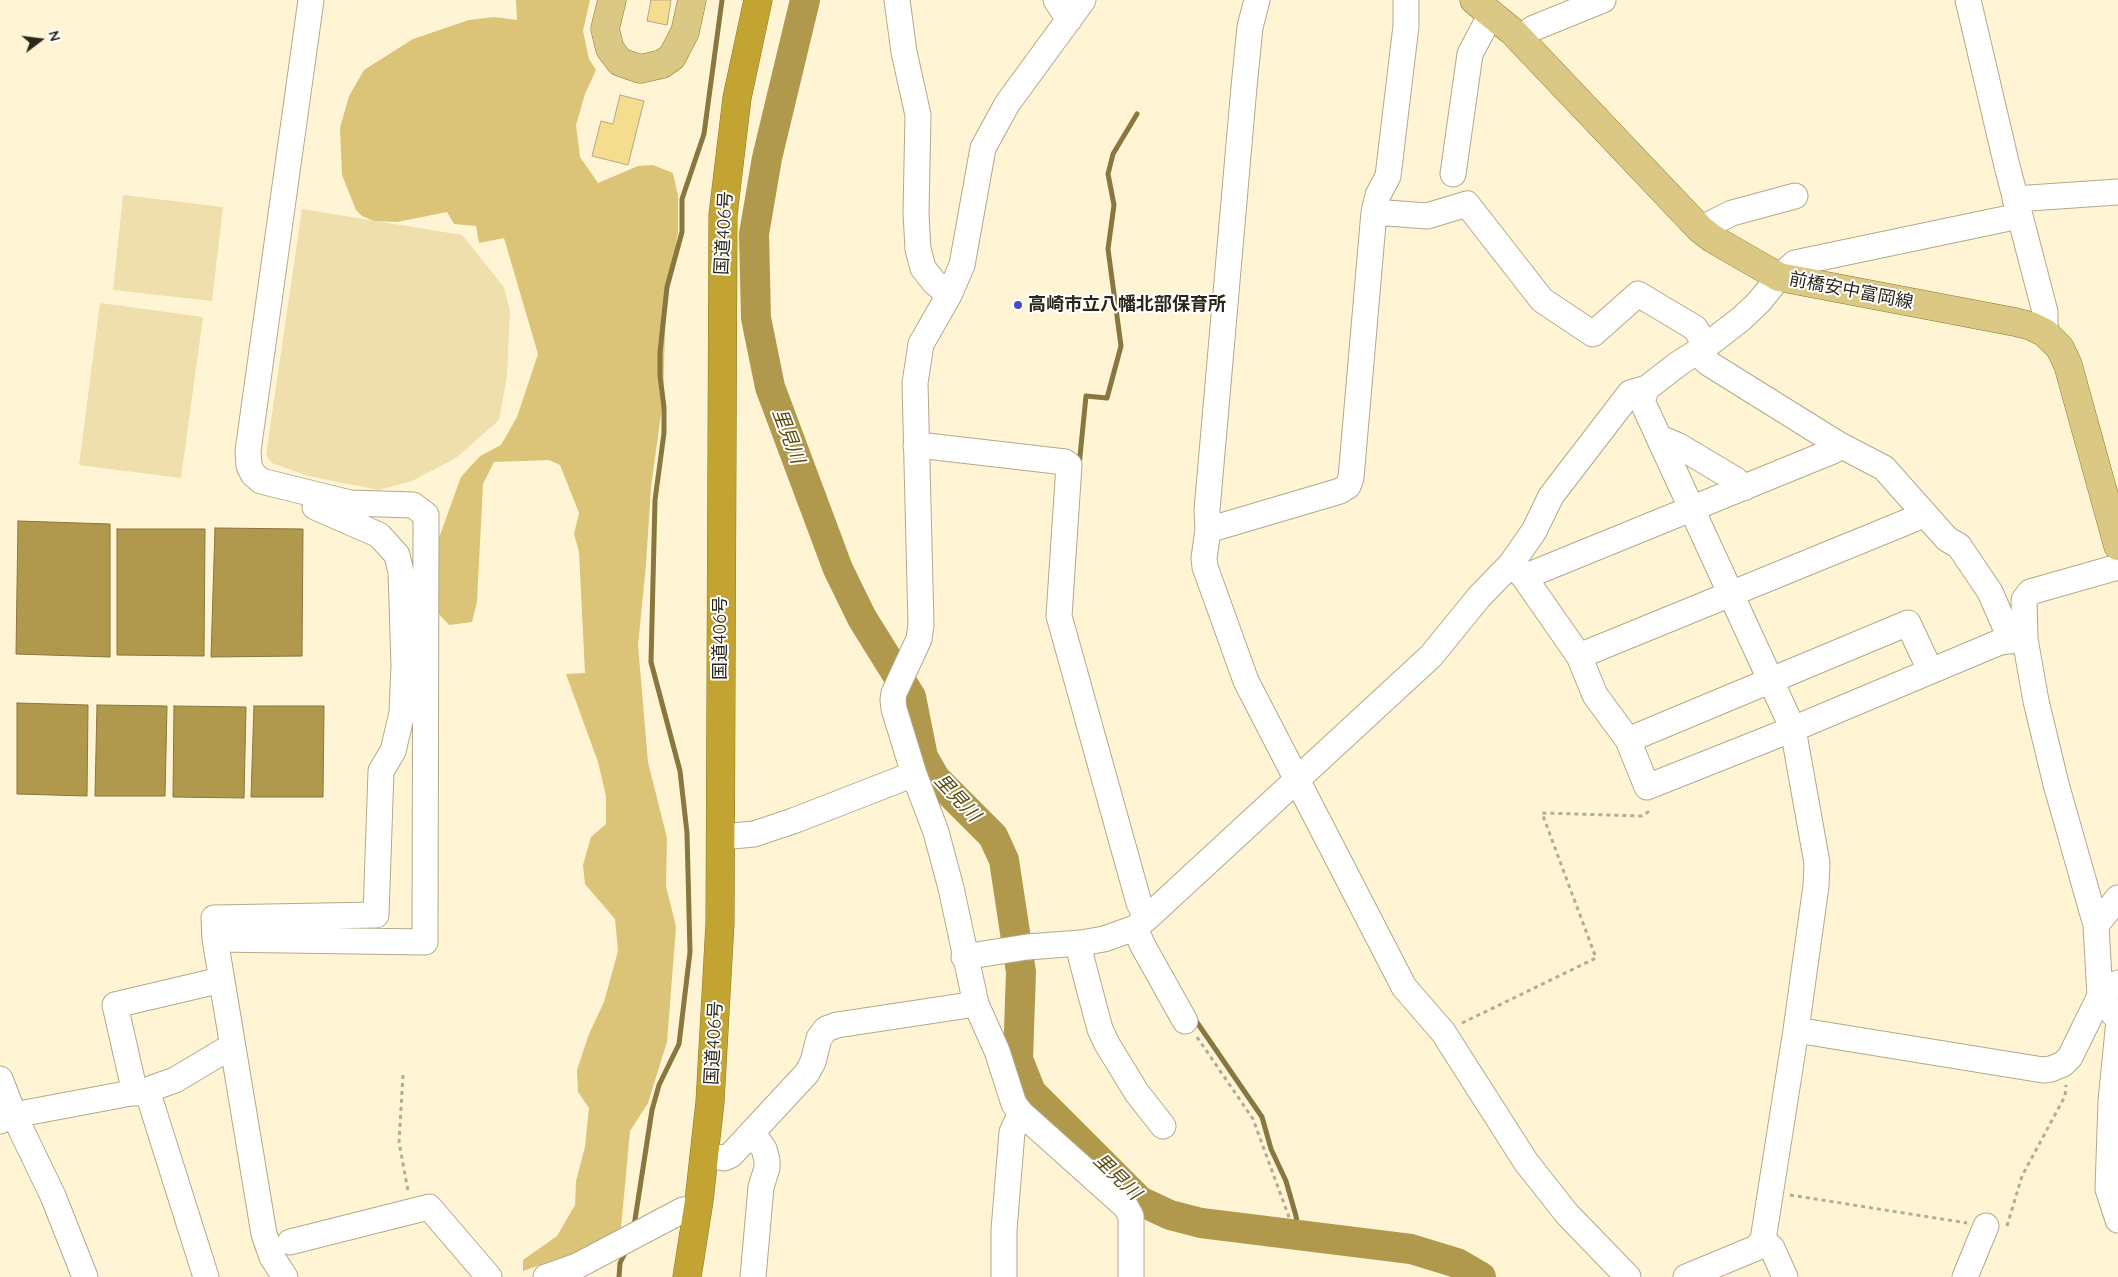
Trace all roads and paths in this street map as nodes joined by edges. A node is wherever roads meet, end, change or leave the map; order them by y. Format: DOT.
graph roads {
  1 [pos="311,0"];
  2 [pos="612,0"];
  3 [pos="692,0"];
  4 [pos="758,0"];
  5 [pos="897,0"];
  6 [pos="1257,0"];
  7 [pos="1406,0"];
  8 [pos="1604,0"];
  9 [pos="1968,0"];
  10 [pos="1070,6"];
  11 [pos="1482,7"];
  12 [pos="1519,38"];
  13 [pos="1453,174"];
  14 [pos="2118,192"];
  15 [pos="1795,196"];
  16 [pos="2017,208"];
  17 [pos="1374,212"];
  18 [pos="1700,229"];
  19 [pos="1779,277"];
  20 [pos="949,295"];
  21 [pos="2046,333"];
  22 [pos="1702,349"];
  23 [pos="1647,388"];
  24 [pos="1660,438"];
  25 [pos="1838,444"];
  26 [pos="916,446"];
  27 [pos="261,481"];
  28 [pos="2110,483"];
  29 [pos="1744,488"];
  30 [pos="1692,508"];
  31 [pos="1923,513"];
  32 [pos="1208,530"];
  33 [pos="2118,546"];
  34 [pos="2118,567"];
  35 [pos="1517,570"];
  36 [pos="1731,594"];
  37 [pos="2018,639"];
  38 [pos="1579,656"];
  39 [pos="1930,670"];
  40 [pos="1772,681"];
  41 [pos="1793,729"];
  42 [pos="1628,740"];
  43 [pos="914,774"];
  44 [pos="1297,782"];
  45 [pos="1647,787"];
  46 [pos="721,837"];
  47 [pos="2118,898"];
  48 [pos="1141,923"];
  49 [pos="2096,926"];
  50 [pos="214,939"];
  51 [pos="1081,944"];
  52 [pos="964,958"];
  53 [pos="221,980"];
  54 [pos="2109,989"];
  55 [pos="976,1004"];
  56 [pos="2118,1020"];
  57 [pos="1185,1021"];
  58 [pos="1796,1030"];
  59 [pos="2118,1030"];
  60 [pos="1443,1032"];
  61 [pos="232,1046"];
  62 [pos="2070,1057"];
  63 [pos="403,1075"];
  64 [pos="0,1079"];
  65 [pos="141,1091"];
  66 [pos="1021,1113"];
  67 [pos="7,1118"];
  68 [pos="1163,1126"];
  69 [pos="752,1132"];
  70 [pos="705,1155"];
  71 [pos="1772,1192"];
  72 [pos="698,1209"];
  73 [pos="412,1212"];
  74 [pos="1290,1220"];
  75 [pos="2118,1220"];
  76 [pos="1986,1226"];
  77 [pos="1763,1240"];
  78 [pos="290,1242"];
  79 [pos="85,1277"];
  80 [pos="206,1277"];
  81 [pos="285,1277"];
  82 [pos="489,1277"];
  83 [pos="546,1277"];
  84 [pos="687,1277"];
  85 [pos="753,1277"];
  86 [pos="1004,1277"];
  87 [pos="1131,1277"];
  88 [pos="1628,1277"];
  89 [pos="1686,1277"];
  90 [pos="1785,1277"];
  91 [pos="1965,1277"];
  1 -- 27 [label="street"];
  2 -- 3 [label="main road"];
  4 -- 46 [label="highway, 国道406号"];
  5 -- 20 [label="street"];
  6 -- 32 [label="street"];
  7 -- 17 [label="street"];
  8 -- 12 [label="street"];
  9 -- 16 [label="street"];
  10 -- 20 [label="street"];
  11 -- 12 [label="main road, 前橋安中富岡線"];
  11 -- 13 [label="street"];
  12 -- 18 [label="main road, 前橋安中富岡線"];
  14 -- 16 [label="street"];
  15 -- 18 [label="street"];
  16 -- 19 [label="street"];
  16 -- 21 [label="street"];
  17 -- 22 [label="street"];
  17 -- 32 [label="street"];
  18 -- 19 [label="main road, 前橋安中富岡線"];
  19 -- 21 [label="main road, 前橋安中富岡線"];
  19 -- 22 [label="street"];
  20 -- 26 [label="street"];
  21 -- 28 [label="main road, 前橋安中富岡線"];
  22 -- 23 [label="street"];
  22 -- 25 [label="street"];
  23 -- 24 [label="street"];
  23 -- 35 [label="street"];
  24 -- 29 [label="street"];
  24 -- 30 [label="street"];
  25 -- 29 [label="street"];
  25 -- 31 [label="street"];
  26 -- 43 [label="street"];
  26 -- 48 [label="street"];
  27 -- 50 [label="street"];
  27 -- 50 [label="street"];
  28 -- 33 [label="main road, 前橋安中富岡線"];
  29 -- 30 [label="street"];
  30 -- 35 [label="street"];
  30 -- 36 [label="street"];
  31 -- 36 [label="street"];
  31 -- 37 [label="street"];
  32 -- 44 [label="street"];
  34 -- 37 [label="street"];
  35 -- 38 [label="street"];
  35 -- 44 [label="street"];
  36 -- 38 [label="street"];
  36 -- 40 [label="street"];
  37 -- 39 [label="street"];
  37 -- 49 [label="street"];
  38 -- 42 [label="street"];
  39 -- 40 [label="street"];
  39 -- 41 [label="street"];
  40 -- 41 [label="street"];
  40 -- 42 [label="street"];
  41 -- 45 [label="street"];
  41 -- 58 [label="street"];
  42 -- 45 [label="street"];
  43 -- 46 [label="street"];
  43 -- 52 [label="street"];
  44 -- 48 [label="street"];
  44 -- 60 [label="street"];
  45 -- 60 [label="path"];
  46 -- 70 [label="highway, 国道406号"];
  47 -- 49 [label="street"];
  48 -- 51 [label="street"];
  48 -- 57 [label="street"];
  49 -- 54 [label="street"];
  50 -- 53 [label="street"];
  51 -- 52 [label="street"];
  51 -- 68 [label="street"];
  52 -- 55 [label="street"];
  53 -- 61 [label="street"];
  53 -- 65 [label="street"];
  54 -- 56 [label="street"];
  54 -- 62 [label="street"];
  55 -- 66 [label="street"];
  55 -- 69 [label="street"];
  57 -- 74 [label="path"];
  58 -- 62 [label="street"];
  58 -- 71 [label="street"];
  59 -- 75 [label="street"];
  60 -- 88 [label="street"];
  61 -- 65 [label="street"];
  61 -- 81 [label="street"];
  62 -- 76 [label="path"];
  63 -- 73 [label="path"];
  64 -- 67 [label="street"];
  65 -- 67 [label="street"];
  65 -- 80 [label="street"];
  66 -- 86 [label="street"];
  66 -- 87 [label="street"];
  67 -- 79 [label="street"];
  69 -- 70 [label="street"];
  69 -- 85 [label="street"];
  70 -- 72 [label="highway, 国道406号"];
  71 -- 76 [label="path"];
  71 -- 77 [label="street"];
  72 -- 83 [label="street"];
  72 -- 84 [label="highway, 国道406号"];
  73 -- 78 [label="street"];
  73 -- 82 [label="street"];
  76 -- 91 [label="street"];
  77 -- 89 [label="street"];
  77 -- 90 [label="street"];
}
